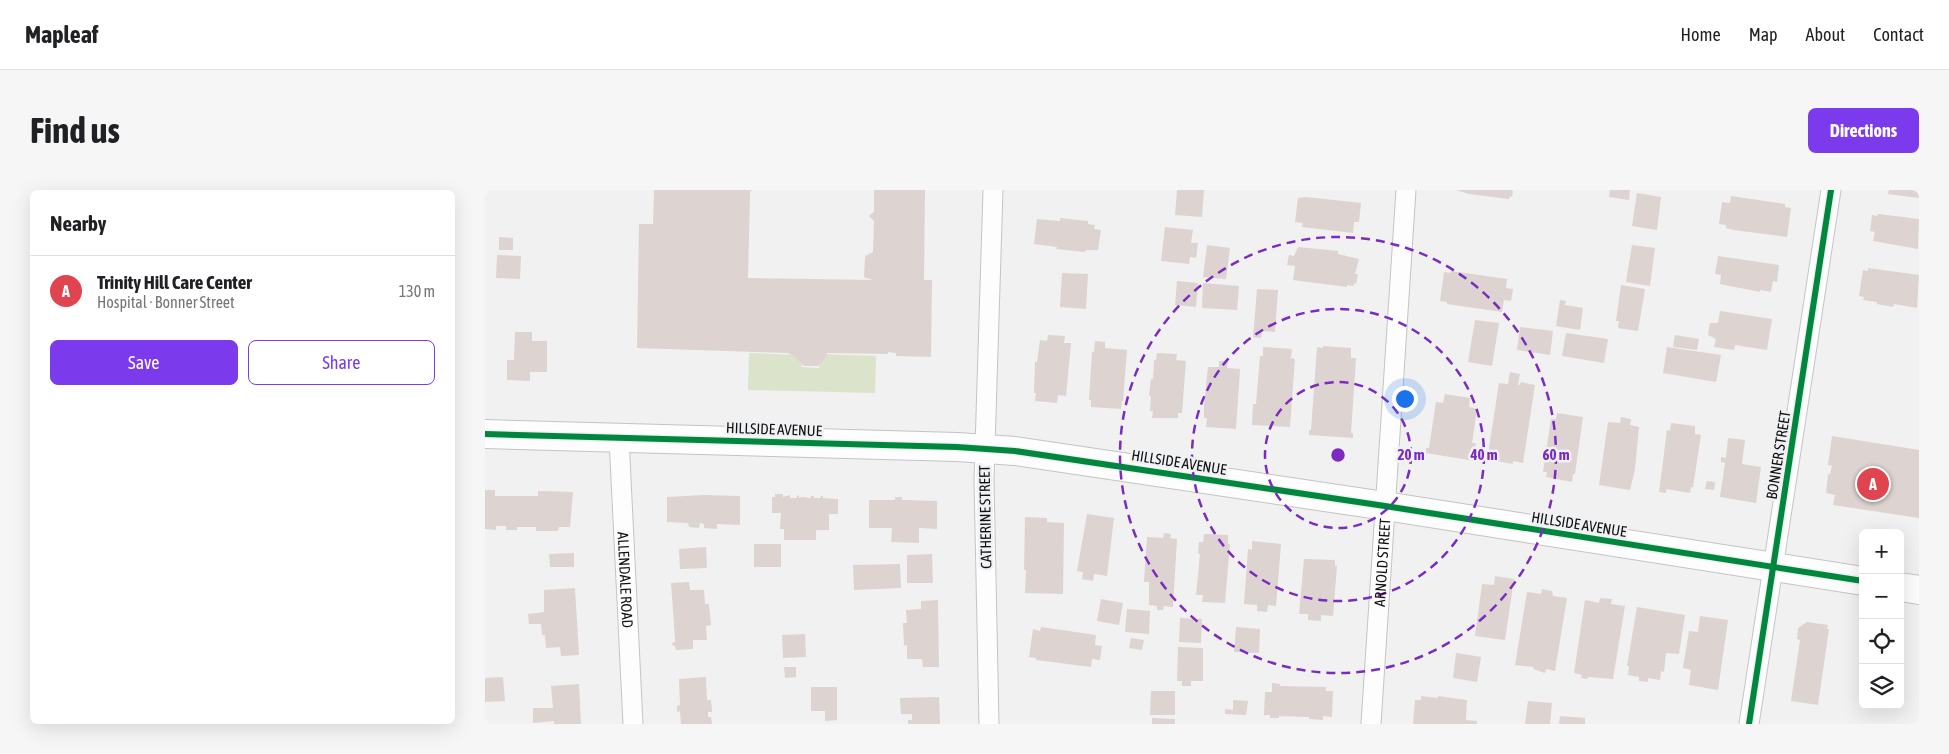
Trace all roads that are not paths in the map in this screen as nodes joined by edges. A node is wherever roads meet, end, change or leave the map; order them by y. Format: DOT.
graph roads {
  1 [pos="993,190"];
  2 [pos="1406,190"];
  3 [pos="1831,190"];
  4 [pos="485,434"];
  5 [pos="619,438"];
  6 [pos="985,448"];
  7 [pos="1385,506"];
  8 [pos="1773,568"];
  9 [pos="1859,580"];
  10 [pos="1904,588"];
  11 [pos="1919,590"];
  12 [pos="633,724"];
  13 [pos="989,724"];
  14 [pos="1371,724"];
  15 [pos="1749,724"];
  1 -- 6 [label="street, CATHERINE STREET"];
  2 -- 7 [label="street, ARNOLD STREET"];
  3 -- 8 [label="street, BONNER STREET"];
  4 -- 5 [label="street, HILLSIDE AVENUE"];
  5 -- 6 [label="street, HILLSIDE AVENUE"];
  5 -- 12 [label="street, ALLENDALE ROAD"];
  6 -- 7 [label="street, HILLSIDE AVENUE"];
  6 -- 13 [label="street, CATHERINE STREET"];
  7 -- 8 [label="street, HILLSIDE AVENUE"];
  7 -- 14 [label="street, ARNOLD STREET"];
  8 -- 9 [label="street, HILLSIDE AVENUE"];
  8 -- 15 [label="street, BONNER STREET"];
  10 -- 11 [label="street"];
}
